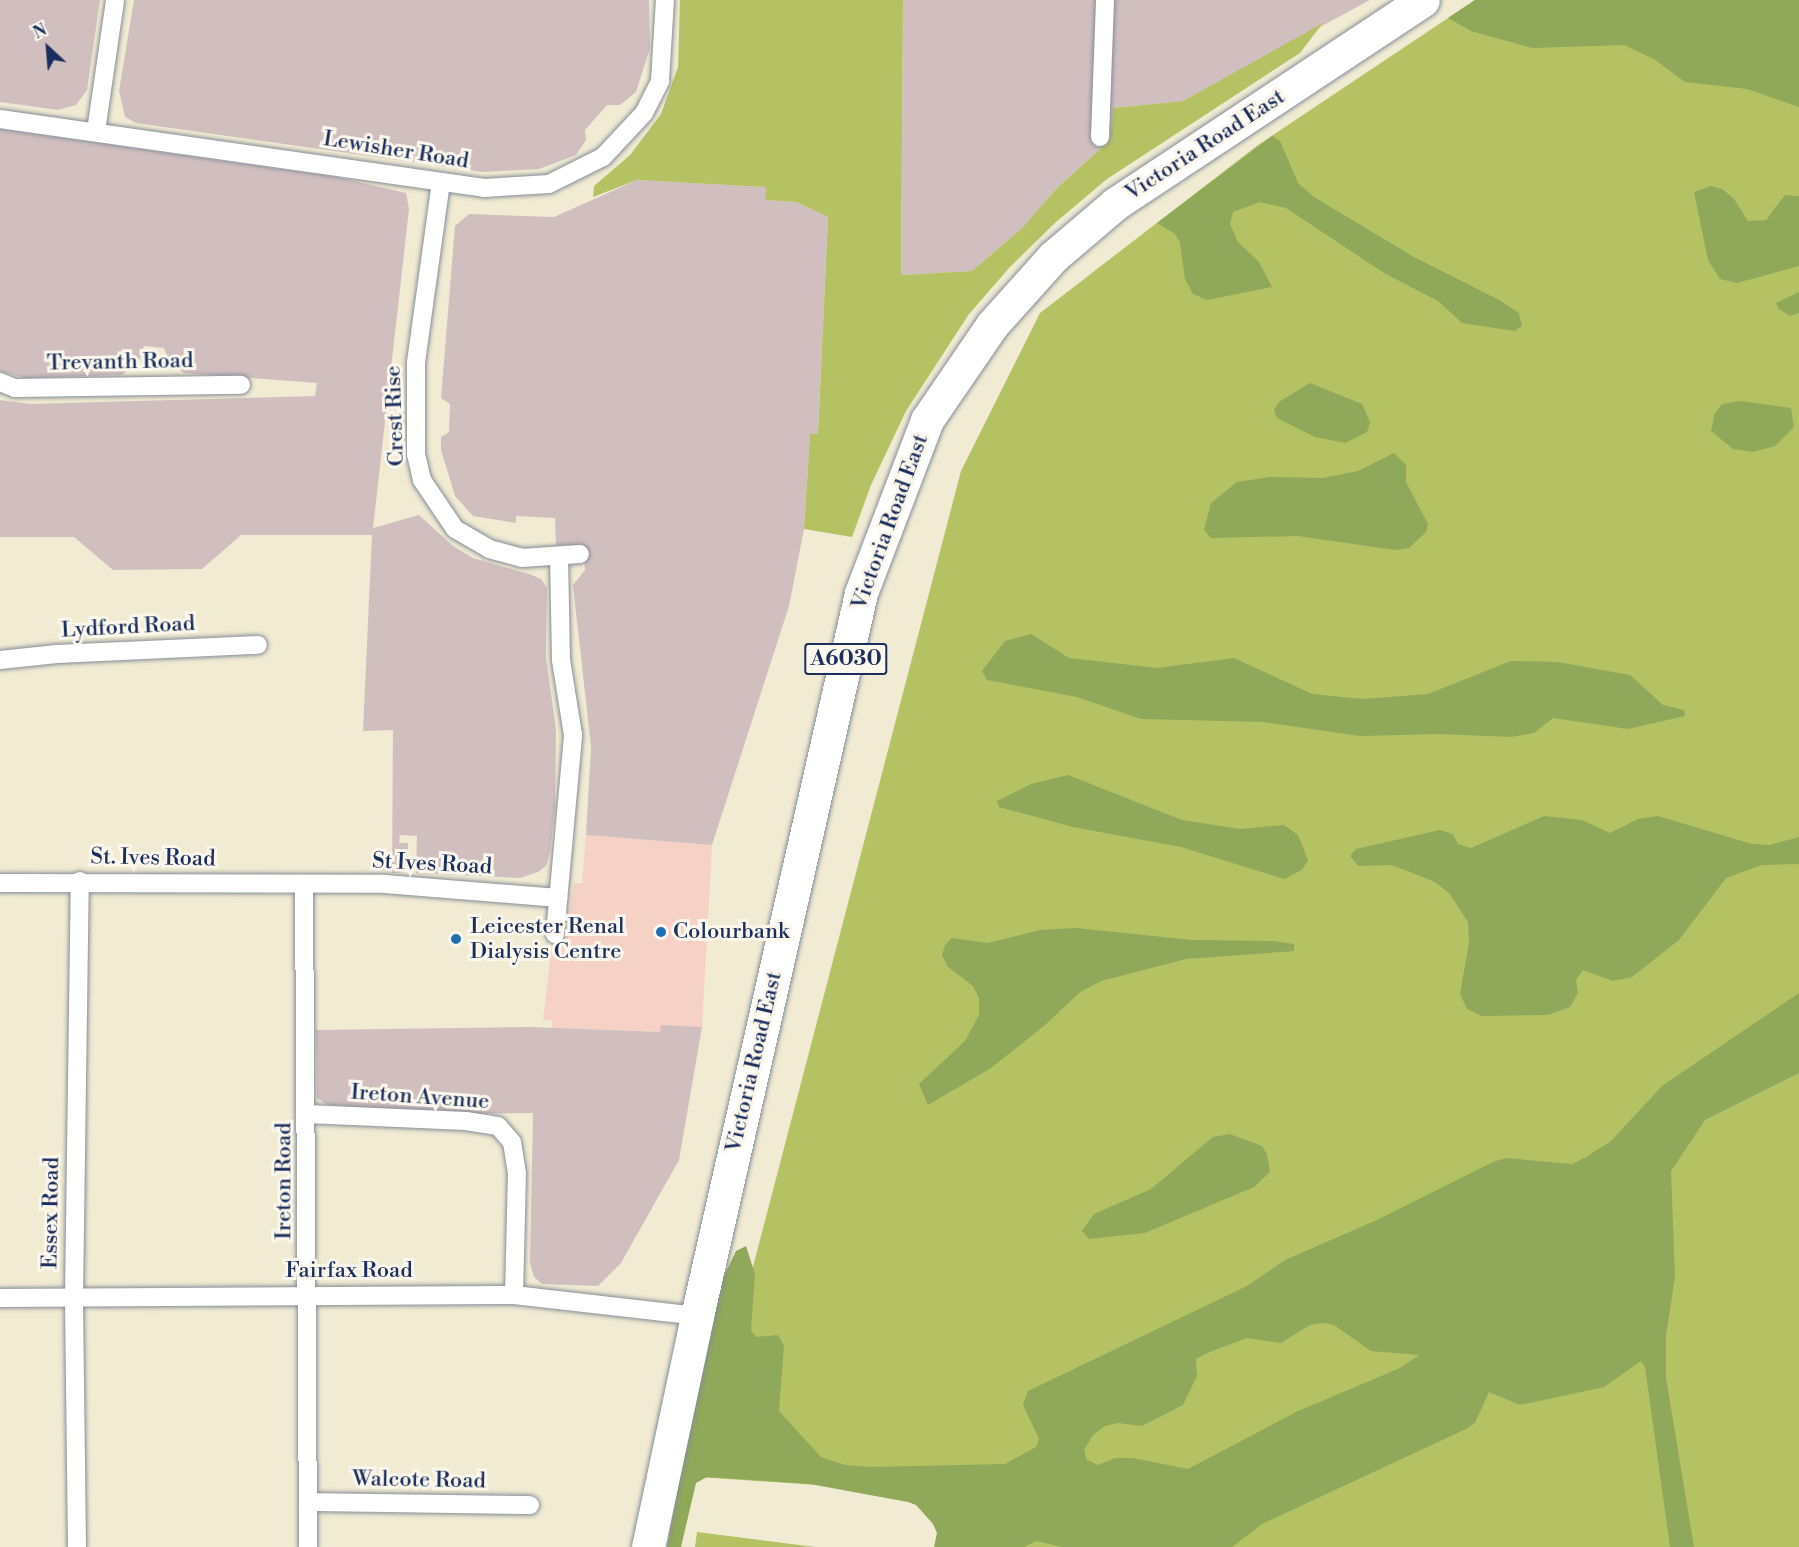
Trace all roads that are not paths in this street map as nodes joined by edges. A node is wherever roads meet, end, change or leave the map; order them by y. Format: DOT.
graph roads {
  1 [pos="115,0"];
  2 [pos="665,0"];
  3 [pos="1105,0"];
  4 [pos="1423,0"];
  5 [pos="0,119"];
  6 [pos="96,131"];
  7 [pos="1100,137"];
  8 [pos="441,182"];
  9 [pos="0,382"];
  10 [pos="241,385"];
  11 [pos="580,555"];
  12 [pos="559,556"];
  13 [pos="258,645"];
  14 [pos="0,660"];
  15 [pos="80,880"];
  16 [pos="0,883"];
  17 [pos="304,886"];
  18 [pos="558,898"];
  19 [pos="555,934"];
  20 [pos="308,1114"];
  21 [pos="309,1295"];
  22 [pos="514,1295"];
  23 [pos="74,1297"];
  24 [pos="0,1298"];
  25 [pos="697,1316"];
  26 [pos="308,1502"];
  27 [pos="530,1505"];
  28 [pos="77,1547"];
  29 [pos="308,1547"];
  30 [pos="648,1547"];
  1 -- 6 [label="street"];
  2 -- 8 [label="street, Lewisher Road"];
  3 -- 7 [label="street"];
  4 -- 25 [label="highway, Victoria Road East / A6030"];
  5 -- 6 [label="street, Lewisher Road"];
  6 -- 8 [label="street, Lewisher Road"];
  8 -- 12 [label="street, Crest Rise"];
  9 -- 10 [label="street, Trevanth Road"];
  11 -- 12 [label="street, Crest Rise"];
  12 -- 18 [label="street"];
  13 -- 14 [label="street, Lydford Road"];
  15 -- 16 [label="street, St. Ives Road"];
  15 -- 17 [label="street, St. Ives Road"];
  15 -- 23 [label="street, Essex Road"];
  17 -- 18 [label="street, St Ives Road"];
  17 -- 20 [label="street, Ireton Road"];
  18 -- 19 [label="street"];
  20 -- 21 [label="street, Ireton Road"];
  20 -- 22 [label="street, Ireton Avenue"];
  21 -- 22 [label="street, Fairfax Road"];
  21 -- 23 [label="street, Fairfax Road"];
  21 -- 26 [label="street, Ireton Road"];
  22 -- 25 [label="street, Fairfax Road"];
  23 -- 24 [label="street, Fairfax Road"];
  23 -- 28 [label="street, Essex Road"];
  25 -- 30 [label="highway, Victoria Road East / A6030"];
  26 -- 27 [label="street, Walcote Road"];
  26 -- 29 [label="street, Ireton Road"];
}
